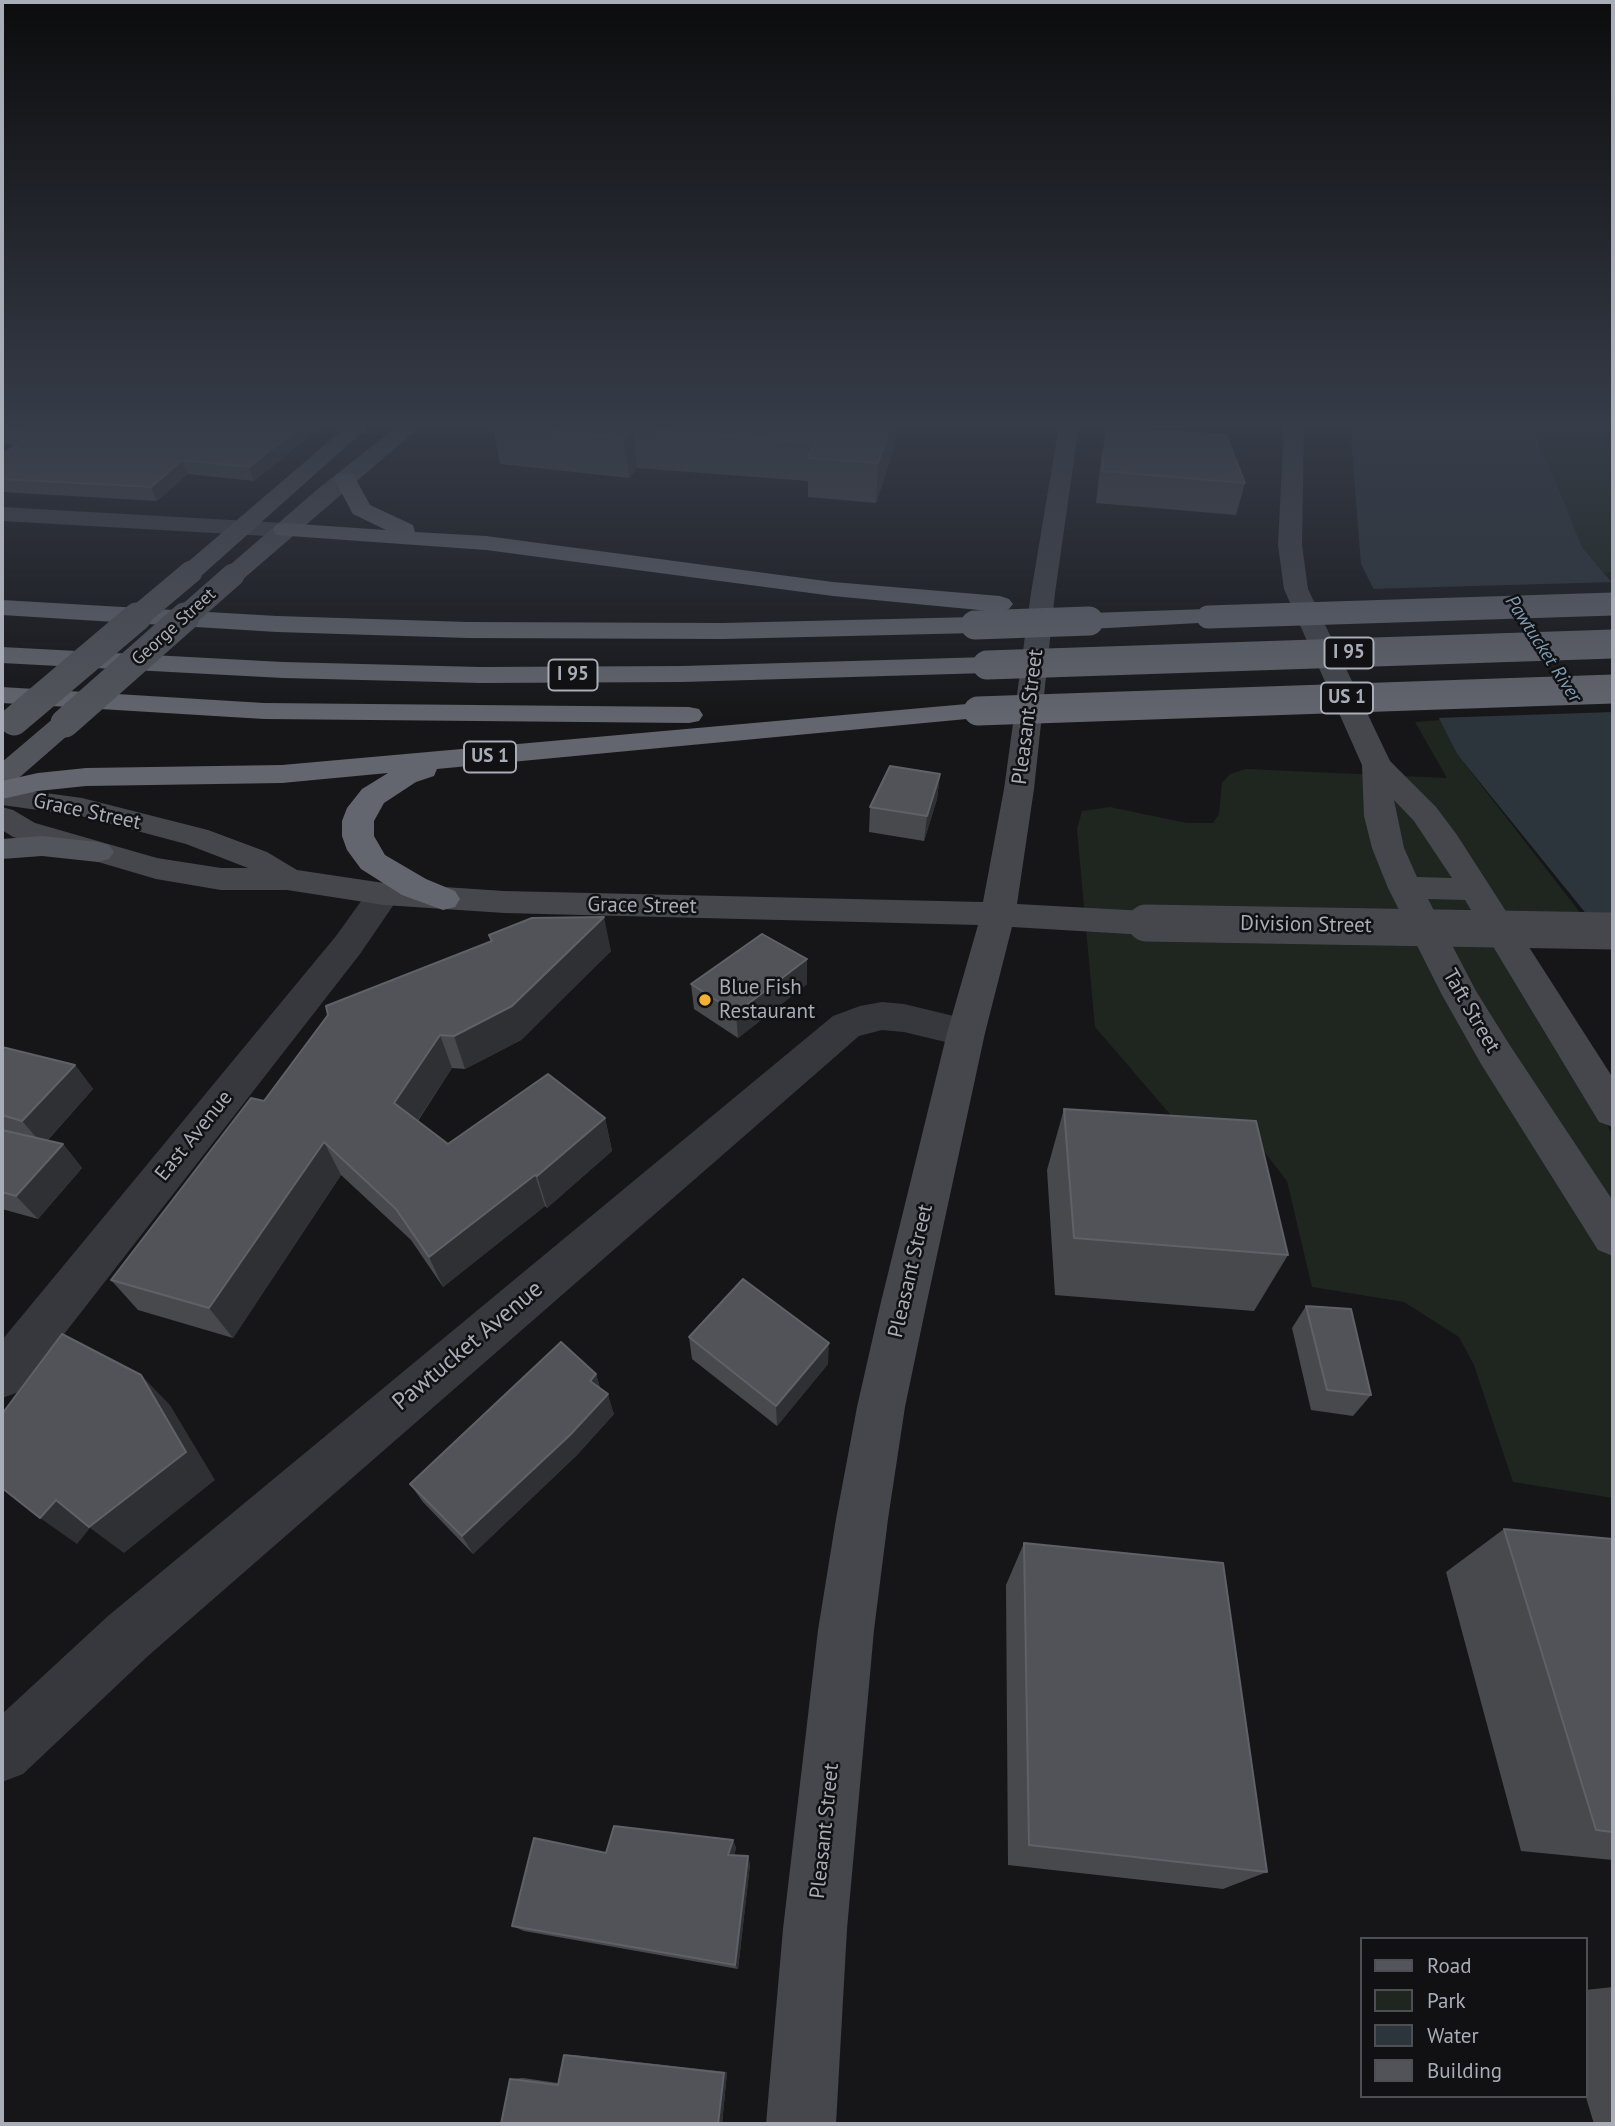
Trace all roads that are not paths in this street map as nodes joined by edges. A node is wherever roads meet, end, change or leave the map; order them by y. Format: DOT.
graph roads {
  1 [pos="191,524"];
  2 [pos="245,524"];
  3 [pos="291,524"];
  4 [pos="394,524"];
  5 [pos="1054,524"];
  6 [pos="1290,524"];
  7 [pos="242,527"];
  8 [pos="284,530"];
  9 [pos="423,538"];
  10 [pos="1613,604"];
  11 [pos="2,607"];
  12 [pos="1089,615"];
  13 [pos="1613,644"];
  14 [pos="2,655"];
  15 [pos="1613,689"];
  16 [pos="2,695"];
  17 [pos="978,711"];
  18 [pos="8,726"];
  19 [pos="485,757"];
  20 [pos="1377,765"];
  21 [pos="2,778"];
  22 [pos="2,790"];
  23 [pos="2,796"];
  24 [pos="2,817"];
  25 [pos="2,849"];
  26 [pos="98,852"];
  27 [pos="288,879"];
  28 [pos="1405,888"];
  29 [pos="1476,889"];
  30 [pos="384,894"];
  31 [pos="443,899"];
  32 [pos="999,914"];
  33 [pos="1613,931"];
  34 [pos="966,1033"];
  35 [pos="1613,1111"];
  36 [pos="1613,1237"];
  37 [pos="2,1376"];
  38 [pos="2,1753"];
  39 [pos="801,2124"];
  1 -- 7 [label="street"];
  2 -- 7 [label="main road, George Street"];
  3 -- 8 [label="main road, George Street"];
  4 -- 9 [label="highway"];
  5 -- 32 [label="street, Pleasant Street"];
  6 -- 20 [label="street, Taft Street"];
  7 -- 8 [label="street"];
  7 -- 18 [label="main road, George Street, bridge"];
  8 -- 9 [label="highway"];
  8 -- 21 [label="main road, George Street, bridge"];
  9 -- 12 [label="highway"];
  10 -- 12 [label="highway, I 95, bridge"];
  11 -- 12 [label="highway, I 95, bridge"];
  13 -- 14 [label="highway, I 95, bridge"];
  15 -- 17 [label="highway, US 1, bridge"];
  16 -- 17 [label="highway"];
  17 -- 19 [label="highway, US 1"];
  19 -- 22 [label="highway, US 1"];
  19 -- 31 [label="highway"];
  20 -- 28 [label="street, Taft Street"];
  20 -- 29 [label="street, Taft Street"];
  23 -- 27 [label="street, Grace Street"];
  24 -- 26 [label="street, Grace Street"];
  25 -- 26 [label="main road"];
  26 -- 27 [label="street, Grace Street"];
  27 -- 30 [label="street, Grace Street"];
  28 -- 29 [label="street"];
  28 -- 36 [label="street, Taft Street"];
  29 -- 35 [label="street, Taft Street"];
  30 -- 31 [label="street, Grace Street"];
  30 -- 37 [label="street, East Avenue"];
  31 -- 32 [label="street, Grace Street"];
  32 -- 33 [label="street, Division Street, bridge"];
  32 -- 34 [label="street, Pleasant Street"];
  34 -- 38 [label="street, Pawtucket Avenue"];
  34 -- 39 [label="street, Pleasant Street"];
}
